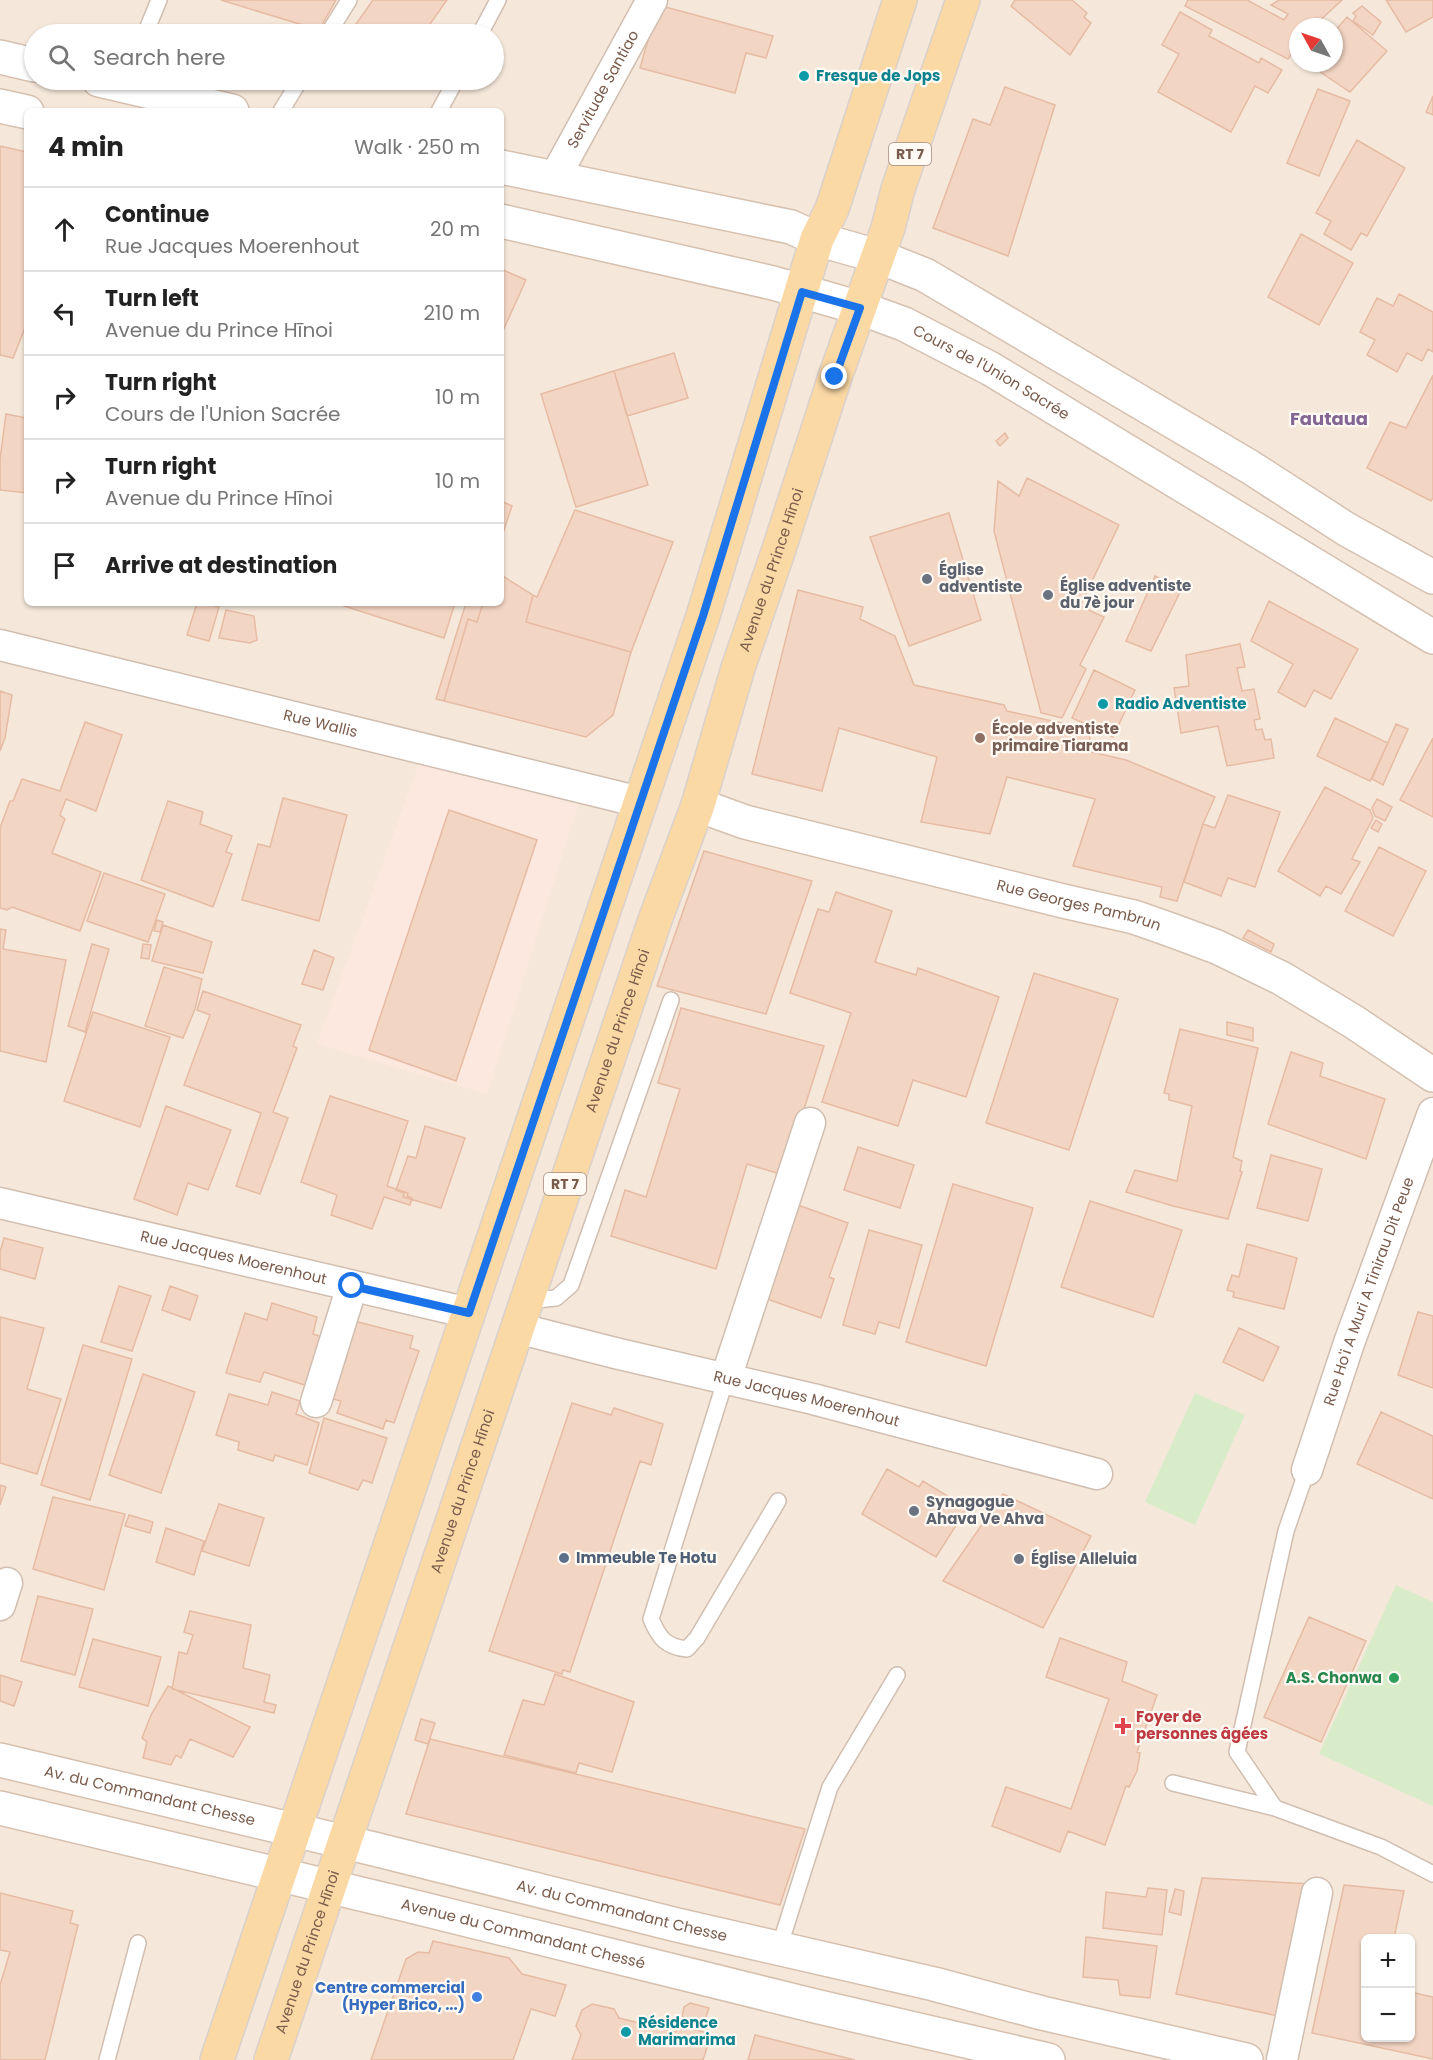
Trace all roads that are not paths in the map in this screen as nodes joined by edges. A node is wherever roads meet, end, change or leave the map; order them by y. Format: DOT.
graph roads {
  1 [pos="159,0"];
  2 [pos="349,0"];
  3 [pos="498,0"];
  4 [pos="652,0"];
  5 [pos="900,0"];
  6 [pos="963,0"];
  7 [pos="149,24"];
  8 [pos="334,24"];
  9 [pos="485,24"];
  10 [pos="0,57"];
  11 [pos="24,63"];
  12 [pos="151,90"];
  13 [pos="294,90"];
  14 [pos="451,90"];
  15 [pos="0,106"];
  16 [pos="220,108"];
  17 [pos="283,108"];
  18 [pos="441,108"];
  19 [pos="24,111"];
  20 [pos="504,168"];
  21 [pos="555,177"];
  22 [pos="504,222"];
  23 [pos="817,239"];
  24 [pos="877,256"];
  25 [pos="802,292"];
  26 [pos="860,308"];
  27 [pos="1431,571"];
  28 [pos="1433,637"];
  29 [pos="0,645"];
  30 [pos="640,802"];
  31 [pos="698,806"];
  32 [pos="671,1000"];
  33 [pos="1433,1075"];
  34 [pos="1433,1113"];
  35 [pos="810,1123"];
  36 [pos="0,1203"];
  37 [pos="352,1286"];
  38 [pos="469,1313"];
  39 [pos="521,1314"];
  40 [pos="726,1378"];
  41 [pos="316,1402"];
  42 [pos="1307,1470"];
  43 [pos="1097,1474"];
  44 [pos="778,1501"];
  45 [pos="897,1675"];
  46 [pos="0,1760"];
  47 [pos="1173,1783"];
  48 [pos="0,1808"];
  49 [pos="1275,1808"];
  50 [pos="294,1830"];
  51 [pos="344,1842"];
  52 [pos="1433,1874"];
  53 [pos="279,1875"];
  54 [pos="329,1886"];
  55 [pos="1317,1893"];
  56 [pos="138,1943"];
  57 [pos="779,1948"];
  58 [pos="107,2060"];
  59 [pos="217,2060"];
  60 [pos="271,2060"];
  61 [pos="1048,2060"];
  62 [pos="1246,2060"];
  63 [pos="1282,2060"];
  1 -- 7 [label="lane"];
  2 -- 8 [label="lane"];
  3 -- 9 [label="lane"];
  4 -- 21 [label="street, Servitude Santiao"];
  5 -- 23 [label="main road"];
  6 -- 24 [label="main road, Avenue du Prince Hīnoi / RT 7"];
  10 -- 11 [label="main road"];
  12 -- 16 [label="main road"];
  13 -- 17 [label="lane"];
  14 -- 18 [label="lane"];
  15 -- 19 [label="main road"];
  20 -- 21 [label="main road"];
  21 -- 23 [label="main road"];
  22 -- 25 [label="main road, Cours de l'Union Sacrée"];
  23 -- 24 [label="main road"];
  23 -- 25 [label="main road"];
  24 -- 26 [label="main road, Avenue du Prince Hīnoi / RT 7"];
  24 -- 27 [label="main road"];
  25 -- 26 [label="main road, Cours de l'Union Sacrée"];
  25 -- 30 [label="main road"];
  26 -- 28 [label="main road, Cours de l'Union Sacrée"];
  26 -- 31 [label="main road, Avenue du Prince Hīnoi / RT 7"];
  29 -- 30 [label="street, Rue Wallis"];
  30 -- 38 [label="main road"];
  31 -- 33 [label="main road, Rue Georges Pambrun"];
  31 -- 39 [label="main road, Avenue du Prince Hīnoi / RT 7"];
  32 -- 39 [label="lane"];
  34 -- 42 [label="street, Rue Ho'i A Muri A Tinirau Dit Peue"];
  35 -- 40 [label="street"];
  36 -- 37 [label="street, Rue Jacques Moerenhout"];
  37 -- 38 [label="street, Rue Jacques Moerenhout"];
  37 -- 41 [label="street"];
  38 -- 50 [label="main road"];
  39 -- 40 [label="street, Rue Jacques Moerenhout"];
  39 -- 51 [label="main road, Avenue du Prince Hīnoi / RT 7"];
  40 -- 43 [label="street, Rue Jacques Moerenhout"];
  40 -- 44 [label="lane"];
  42 -- 49 [label="lane"];
  45 -- 57 [label="lane"];
  46 -- 50 [label="main road, Av. du Commandant Chesse"];
  47 -- 49 [label="lane"];
  48 -- 53 [label="main road, Avenue du Commandant Chessé"];
  49 -- 52 [label="lane"];
  50 -- 51 [label="main road, Av. du Commandant Chesse"];
  50 -- 53 [label="main road"];
  51 -- 54 [label="main road, Avenue du Prince Hīnoi / RT 7"];
  51 -- 57 [label="main road, Av. du Commandant Chesse"];
  53 -- 54 [label="main road, Avenue du Commandant Chessé"];
  53 -- 59 [label="main road"];
  54 -- 60 [label="main road, Avenue du Prince Hīnoi / RT 7"];
  54 -- 61 [label="main road, Avenue du Commandant Chessé"];
  55 -- 63 [label="street"];
  56 -- 58 [label="lane"];
  57 -- 62 [label="main road, Av. du Commandant Chesse"];
}
